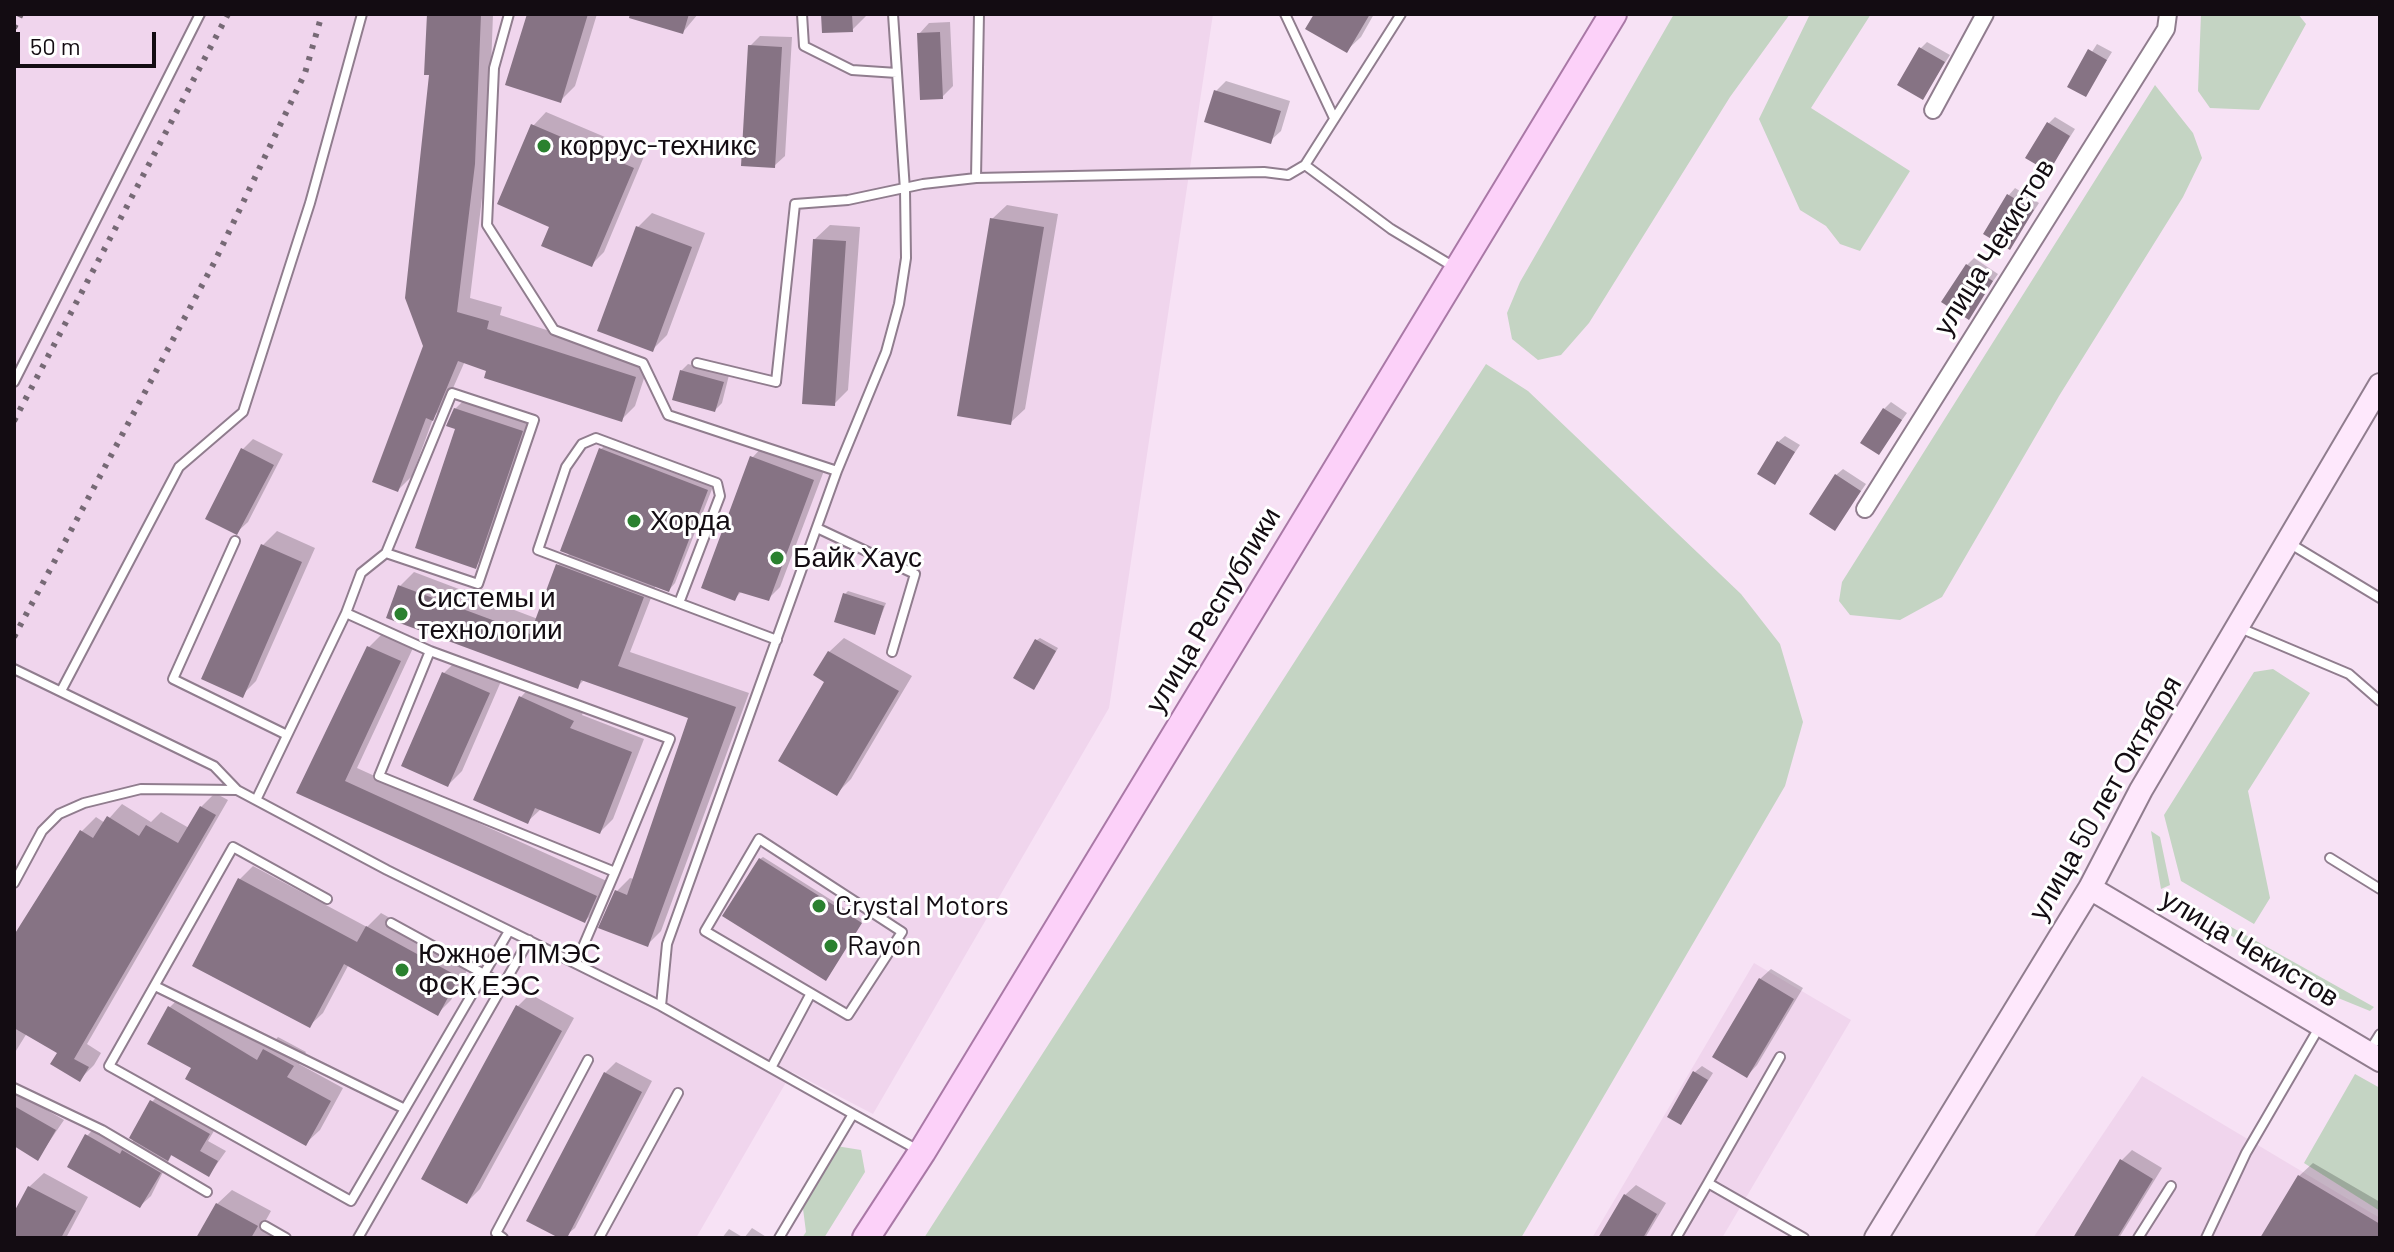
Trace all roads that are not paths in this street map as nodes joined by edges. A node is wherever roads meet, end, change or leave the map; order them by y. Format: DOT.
graph roads {
  1 [pos="200,14"];
  2 [pos="362,14"];
  3 [pos="509,14"];
  4 [pos="802,14"];
  5 [pos="893,14"];
  6 [pos="979,14"];
  7 [pos="1285,14"];
  8 [pos="1401,14"];
  9 [pos="1985,14"];
  10 [pos="2168,14"];
  11 [pos="1606,19"];
  12 [pos="897,73"];
  13 [pos="1933,110"];
  14 [pos="1334,118"];
  15 [pos="1305,165"];
  16 [pos="976,178"];
  17 [pos="905,190"];
  18 [pos="1458,269"];
  19 [pos="697,363"];
  20 [pos="14,382"];
  21 [pos="2380,385"];
  22 [pos="837,471"];
  23 [pos="1865,509"];
  24 [pos="817,528"];
  25 [pos="235,541"];
  26 [pos="2288,543"];
  27 [pos="386,553"];
  28 [pos="2380,598"];
  29 [pos="679,603"];
  30 [pos="346,613"];
  31 [pos="2239,627"];
  32 [pos="777,640"];
  33 [pos="430,651"];
  34 [pos="892,652"];
  35 [pos="14,669"];
  36 [pos="61,691"];
  37 [pos="2380,701"];
  38 [pos="285,734"];
  39 [pos="237,790"];
  40 [pos="257,798"];
  41 [pos="2330,858"];
  42 [pos="615,872"];
  43 [pos="14,883"];
  44 [pos="2090,888"];
  45 [pos="2380,889"];
  46 [pos="327,899"];
  47 [pos="391,923"];
  48 [pos="509,931"];
  49 [pos="529,940"];
  50 [pos="576,963"];
  51 [pos="485,974"];
  52 [pos="504,985"];
  53 [pos="155,986"];
  54 [pos="810,995"];
  55 [pos="661,1006"];
  56 [pos="2320,1025"];
  57 [pos="2376,1049"];
  58 [pos="1780,1057"];
  59 [pos="588,1060"];
  60 [pos="772,1066"];
  61 [pos="14,1088"];
  62 [pos="678,1093"];
  63 [pos="405,1109"];
  64 [pos="853,1114"];
  65 [pos="922,1152"];
  66 [pos="1708,1183"];
  67 [pos="2171,1186"];
  68 [pos="207,1192"];
  69 [pos="265,1226"];
  70 [pos="286,1238"];
  71 [pos="358,1238"];
  72 [pos="503,1238"];
  73 [pos="599,1238"];
  74 [pos="779,1238"];
  75 [pos="866,1238"];
  76 [pos="1676,1238"];
  77 [pos="1804,1238"];
  78 [pos="1876,1238"];
  79 [pos="2138,1238"];
  80 [pos="2206,1238"];
  1 -- 20 [label="lane"];
  2 -- 36 [label="lane"];
  3 -- 22 [label="lane"];
  4 -- 12 [label="lane"];
  5 -- 12 [label="lane"];
  6 -- 16 [label="lane"];
  7 -- 14 [label="lane"];
  8 -- 14 [label="lane"];
  9 -- 13 [label="street"];
  10 -- 23 [label="street, улица Чекистов"];
  11 -- 18 [label="main road, улица Республики"];
  12 -- 17 [label="lane"];
  14 -- 15 [label="lane"];
  15 -- 16 [label="lane"];
  15 -- 18 [label="lane"];
  16 -- 17 [label="lane"];
  17 -- 19 [label="lane"];
  17 -- 22 [label="lane"];
  18 -- 65 [label="main road, улица Республики"];
  21 -- 26 [label="main road, улица 50 лет Октября"];
  22 -- 24 [label="lane"];
  24 -- 32 [label="lane"];
  24 -- 34 [label="lane"];
  25 -- 38 [label="lane"];
  26 -- 28 [label="lane"];
  26 -- 31 [label="main road, улица 50 лет Октября"];
  27 -- 27 [label="lane"];
  27 -- 30 [label="lane"];
  29 -- 29 [label="lane"];
  29 -- 32 [label="lane"];
  30 -- 33 [label="lane"];
  30 -- 38 [label="lane"];
  31 -- 37 [label="lane"];
  31 -- 44 [label="main road, улица 50 лет Октября"];
  32 -- 55 [label="lane"];
  33 -- 42 [label="lane"];
  33 -- 42 [label="lane"];
  35 -- 36 [label="lane"];
  36 -- 39 [label="lane"];
  38 -- 40 [label="lane"];
  39 -- 40 [label="lane"];
  39 -- 43 [label="lane"];
  40 -- 48 [label="lane"];
  41 -- 45 [label="lane"];
  42 -- 50 [label="lane"];
  44 -- 56 [label="main road, улица Чекистов"];
  44 -- 78 [label="main road, улица 50 лет Октября"];
  46 -- 53 [label="lane"];
  47 -- 51 [label="lane"];
  48 -- 49 [label="lane"];
  48 -- 51 [label="lane"];
  49 -- 50 [label="lane"];
  49 -- 52 [label="lane"];
  50 -- 55 [label="lane"];
  51 -- 52 [label="lane"];
  51 -- 63 [label="lane"];
  52 -- 71 [label="lane"];
  53 -- 63 [label="lane"];
  53 -- 63 [label="lane"];
  54 -- 54 [label="lane"];
  54 -- 60 [label="lane"];
  55 -- 60 [label="lane"];
  56 -- 57 [label="main road, улица Чекистов"];
  56 -- 80 [label="lane"];
  58 -- 66 [label="lane"];
  59 -- 72 [label="lane"];
  60 -- 64 [label="lane"];
  61 -- 68 [label="lane"];
  62 -- 73 [label="lane"];
  64 -- 65 [label="lane"];
  64 -- 74 [label="lane"];
  65 -- 75 [label="main road, улица Республики"];
  66 -- 76 [label="lane"];
  66 -- 77 [label="lane"];
  67 -- 79 [label="lane"];
  69 -- 70 [label="lane"];
}
